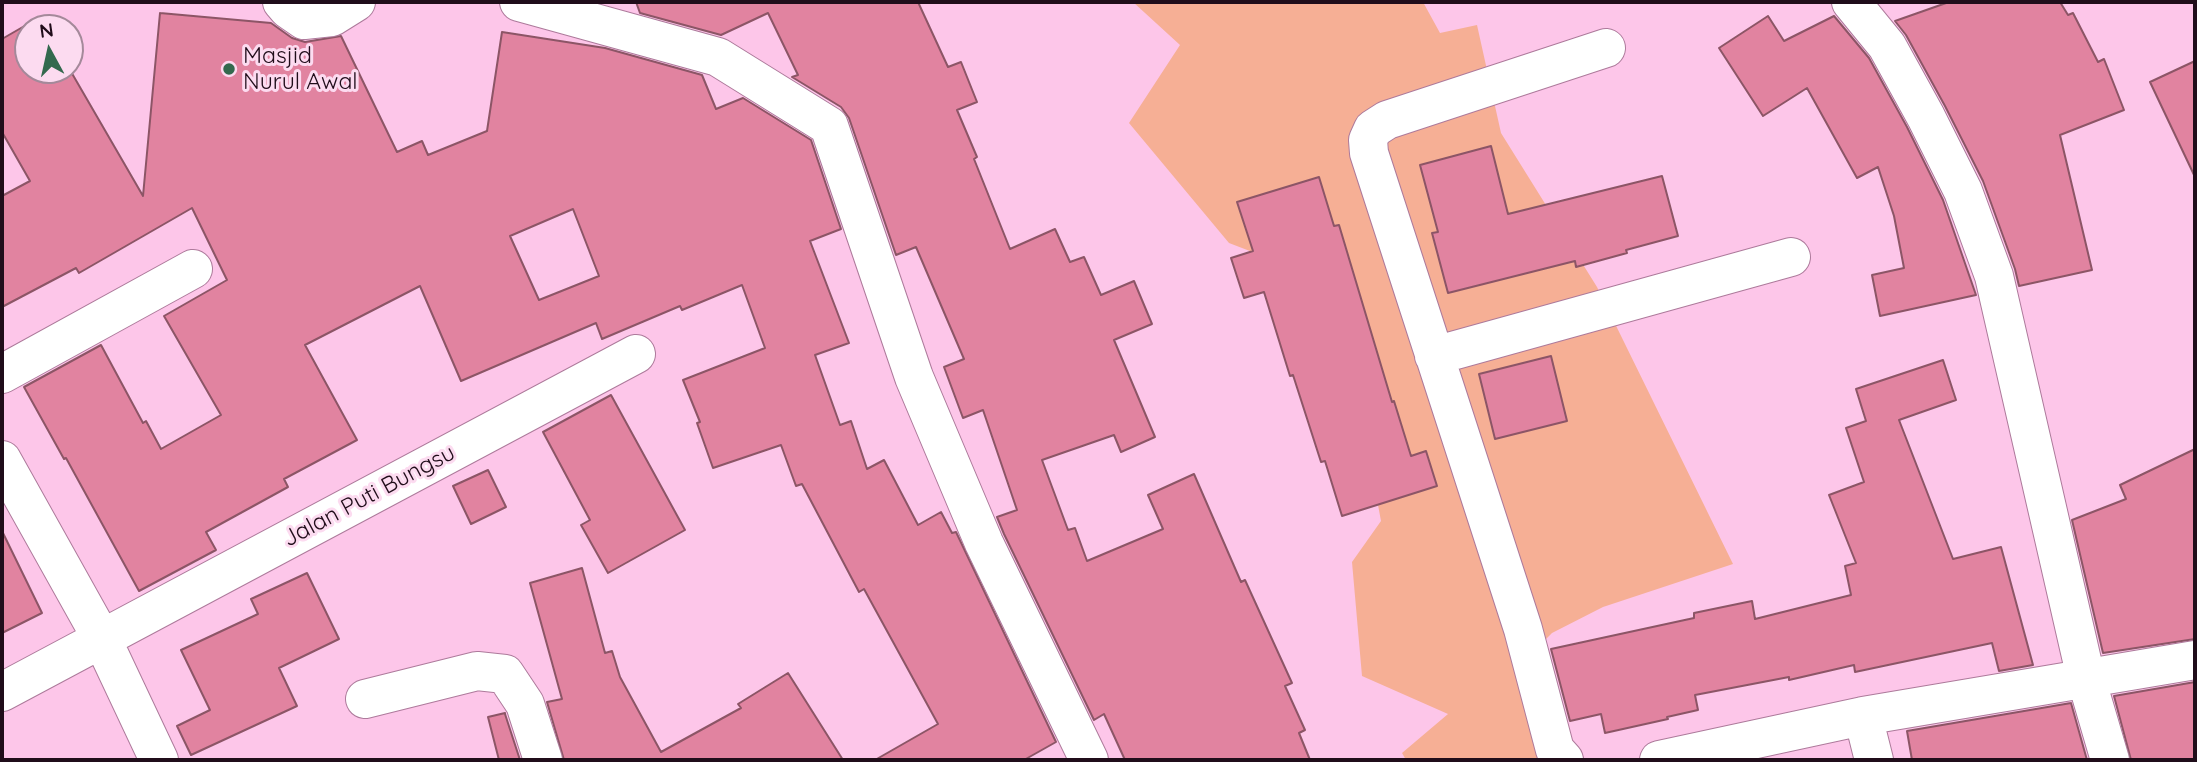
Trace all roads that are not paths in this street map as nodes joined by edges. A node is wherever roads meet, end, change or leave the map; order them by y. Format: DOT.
graph roads {
  1 [pos="282,2"];
  2 [pos="356,2"];
  3 [pos="519,2"];
  4 [pos="1851,2"];
  5 [pos="1606,48"];
  6 [pos="1791,257"];
  7 [pos="193,269"];
  8 [pos="636,354"];
  9 [pos="1434,356"];
  10 [pos="2,374"];
  11 [pos="2,460"];
  12 [pos="102,639"];
  13 [pos="2195,660"];
  14 [pos="2085,678"];
  15 [pos="2,692"];
  16 [pos="365,699"];
  17 [pos="1863,716"];
  18 [pos="159,760"];
  19 [pos="542,760"];
  20 [pos="1089,760"];
  21 [pos="1564,760"];
  22 [pos="1659,760"];
  23 [pos="1874,760"];
  24 [pos="2110,760"];
  1 -- 2 [label="street"];
  3 -- 20 [label="street"];
  4 -- 14 [label="street"];
  5 -- 9 [label="street"];
  6 -- 9 [label="street"];
  7 -- 10 [label="street"];
  8 -- 12 [label="street, Jalan Puti Bungsu"];
  9 -- 21 [label="street"];
  11 -- 12 [label="street"];
  12 -- 15 [label="street, Jalan Puti Bungsu"];
  12 -- 18 [label="street"];
  13 -- 14 [label="street"];
  14 -- 17 [label="street"];
  14 -- 24 [label="street"];
  16 -- 19 [label="street"];
  17 -- 22 [label="street"];
  17 -- 23 [label="street"];
}
